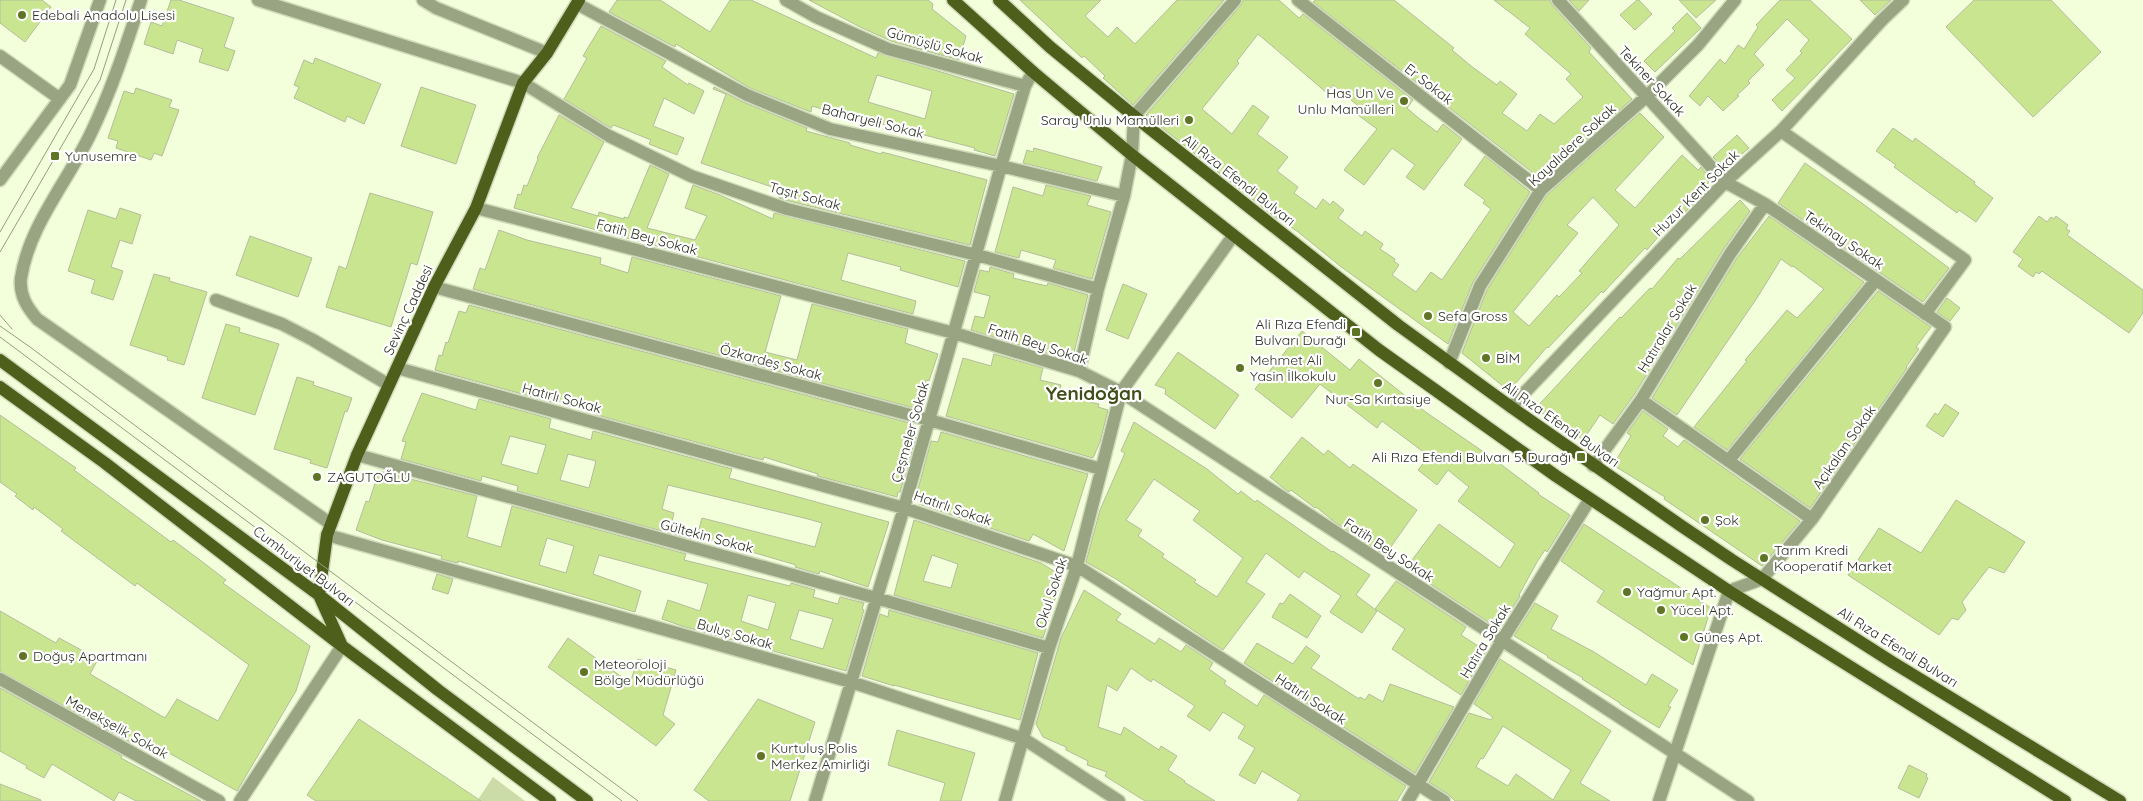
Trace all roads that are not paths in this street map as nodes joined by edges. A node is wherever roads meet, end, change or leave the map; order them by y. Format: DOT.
graph roads {
  1 [pos="100,0"];
  2 [pos="141,0"];
  3 [pos="258,0"];
  4 [pos="423,0"];
  5 [pos="786,0"];
  6 [pos="953,0"];
  7 [pos="1000,0"];
  8 [pos="1234,0"];
  9 [pos="1298,0"];
  10 [pos="1558,0"];
  11 [pos="1735,0"];
  12 [pos="1903,0"];
  13 [pos="578,2"];
  14 [pos="546,54"];
  15 [pos="0,56"];
  16 [pos="1033,72"];
  17 [pos="524,83"];
  18 [pos="1025,86"];
  19 [pos="1646,97"];
  20 [pos="60,99"];
  21 [pos="1134,116"];
  22 [pos="1781,131"];
  23 [pos="1132,155"];
  24 [pos="1001,166"];
  25 [pos="0,180"];
  26 [pos="1725,182"];
  27 [pos="1541,190"];
  28 [pos="1124,196"];
  29 [pos="1765,204"];
  30 [pos="476,208"];
  31 [pos="1233,236"];
  32 [pos="977,255"];
  33 [pos="1876,280"];
  34 [pos="434,287"];
  35 [pos="1098,289"];
  36 [pos="216,300"];
  37 [pos="1925,314"];
  38 [pos="1945,327"];
  39 [pos="954,333"];
  40 [pos="0,360"];
  41 [pos="1449,363"];
  42 [pos="397,368"];
  43 [pos="1079,371"];
  44 [pos="389,385"];
  45 [pos="0,387"];
  46 [pos="1121,392"];
  47 [pos="1641,400"];
  48 [pos="1511,408"];
  49 [pos="929,420"];
  50 [pos="357,455"];
  51 [pos="1729,460"];
  52 [pos="1593,466"];
  53 [pos="1101,470"];
  54 [pos="1590,498"];
  55 [pos="904,508"];
  56 [pos="1812,519"];
  57 [pos="329,529"];
  58 [pos="1077,566"];
  59 [pos="1762,579"];
  60 [pos="1728,591"];
  61 [pos="319,595"];
  62 [pos="876,598"];
  63 [pos="1501,642"];
  64 [pos="342,646"];
  65 [pos="1049,648"];
  66 [pos="0,680"];
  67 [pos="852,682"];
  68 [pos="1024,739"];
  69 [pos="1676,756"];
  70 [pos="1418,785"];
  71 [pos="219,801"];
  72 [pos="240,801"];
  73 [pos="550,801"];
  74 [pos="587,801"];
  75 [pos="815,801"];
  76 [pos="1004,801"];
  77 [pos="1119,801"];
  78 [pos="1408,801"];
  79 [pos="1444,801"];
  80 [pos="1659,801"];
  81 [pos="1748,801"];
  82 [pos="2065,801"];
  83 [pos="2120,801"];
  1 -- 20 [label="street"];
  2 -- 57 [label="street, Buluş Sokak"];
  3 -- 17 [label="street, Taşıt Sokak"];
  4 -- 14 [label="street"];
  5 -- 18 [label="street, Gümüşlü Sokak"];
  6 -- 16 [label="main road"];
  7 -- 21 [label="main road, Ali Rıza Efendi Bulvarı"];
  8 -- 21 [label="street"];
  9 -- 27 [label="street, Er Sokak"];
  10 -- 19 [label="street, Tekiner Sokak"];
  11 -- 19 [label="street, Kayalıdere Sokak"];
  12 -- 22 [label="street, Huzur Kent Sokak"];
  13 -- 14 [label="main road, Sevinç Caddesi"];
  13 -- 24 [label="street, Baharyeli Sokak"];
  14 -- 17 [label="main road, Sevinç Caddesi"];
  15 -- 20 [label="street"];
  16 -- 18 [label="street, Çeşmeler Sokak"];
  16 -- 23 [label="main road"];
  17 -- 30 [label="main road, Sevinç Caddesi"];
  17 -- 32 [label="street, Taşıt Sokak"];
  18 -- 24 [label="street, Çeşmeler Sokak"];
  19 -- 26 [label="street, Tekiner Sokak"];
  19 -- 27 [label="street, Kayalıdere Sokak"];
  20 -- 25 [label="street"];
  21 -- 23 [label="street"];
  21 -- 41 [label="main road, Ali Rıza Efendi Bulvarı"];
  22 -- 26 [label="street, Huzur Kent Sokak"];
  22 -- 37 [label="street"];
  23 -- 28 [label="street"];
  23 -- 31 [label="main road"];
  24 -- 28 [label="street, Baharyeli Sokak"];
  24 -- 32 [label="street, Çeşmeler Sokak"];
  26 -- 29 [label="street, Tekinay Sokak"];
  26 -- 48 [label="street, Huzur Kent Sokak"];
  27 -- 41 [label="street, Kayalıdere Sokak"];
  28 -- 35 [label="street"];
  29 -- 33 [label="street, Tekinay Sokak"];
  29 -- 47 [label="street, Hatıralar Sokak"];
  30 -- 34 [label="main road, Sevinç Caddesi"];
  30 -- 39 [label="street, Fatih Bey Sokak"];
  31 -- 46 [label="street"];
  31 -- 54 [label="main road"];
  32 -- 35 [label="street, Taşıt Sokak"];
  32 -- 39 [label="street, Çeşmeler Sokak"];
  33 -- 37 [label="street, Tekinay Sokak"];
  33 -- 51 [label="street"];
  34 -- 42 [label="main road, Sevinç Caddesi"];
  34 -- 49 [label="street, Özkardeş Sokak"];
  35 -- 43 [label="street"];
  36 -- 44 [label="street"];
  37 -- 38 [label="street, Tekinay Sokak"];
  38 -- 56 [label="street, Açıkalan Sokak"];
  39 -- 43 [label="street, Fatih Bey Sokak"];
  39 -- 49 [label="street, Çeşmeler Sokak"];
  40 -- 61 [label="main road, Cumhuriyet Bulvarı"];
  41 -- 48 [label="main road, Ali Rıza Efendi Bulvarı"];
  42 -- 44 [label="main road, Sevinç Caddesi"];
  42 -- 55 [label="street, Hatırlı Sokak"];
  43 -- 46 [label="street, Fatih Bey Sokak"];
  44 -- 50 [label="main road, Sevinç Caddesi"];
  45 -- 64 [label="main road"];
  46 -- 53 [label="street, Okul Sokak"];
  46 -- 63 [label="street, Fatih Bey Sokak"];
  47 -- 51 [label="street"];
  47 -- 52 [label="street, Hatıralar Sokak"];
  48 -- 52 [label="main road, Ali Rıza Efendi Bulvarı"];
  49 -- 53 [label="street, Özkardeş Sokak"];
  49 -- 55 [label="street, Çeşmeler Sokak"];
  50 -- 57 [label="main road, Sevinç Caddesi"];
  50 -- 62 [label="street, Gültekin Sokak"];
  51 -- 56 [label="street"];
  52 -- 59 [label="main road, Ali Rıza Efendi Bulvarı"];
  53 -- 58 [label="street, Okul Sokak"];
  54 -- 60 [label="main road"];
  54 -- 63 [label="street, Hatıra Sokak"];
  55 -- 58 [label="street, Hatırlı Sokak"];
  55 -- 62 [label="street, Çeşmeler Sokak"];
  56 -- 59 [label="street, Açıkalan Sokak"];
  57 -- 61 [label="main road, Sevinç Caddesi"];
  57 -- 67 [label="street, Buluş Sokak"];
  58 -- 65 [label="street, Okul Sokak"];
  58 -- 70 [label="street, Hatırlı Sokak"];
  59 -- 60 [label="street"];
  59 -- 83 [label="main road, Ali Rıza Efendi Bulvarı"];
  60 -- 69 [label="street"];
  60 -- 82 [label="main road"];
  61 -- 64 [label="main road"];
  61 -- 74 [label="main road, Cumhuriyet Bulvarı"];
  62 -- 65 [label="street, Gültekin Sokak"];
  62 -- 67 [label="street, Çeşmeler Sokak"];
  63 -- 69 [label="street, Fatih Bey Sokak"];
  63 -- 70 [label="street, Hatıra Sokak"];
  64 -- 72 [label="street"];
  64 -- 73 [label="main road"];
  65 -- 68 [label="street, Okul Sokak"];
  66 -- 71 [label="street, Menekşelik Sokak"];
  67 -- 68 [label="street, Buluş Sokak"];
  67 -- 75 [label="street, Çeşmeler Sokak"];
  68 -- 76 [label="street, Okul Sokak"];
  68 -- 77 [label="street, Buluş Sokak"];
  69 -- 80 [label="street"];
  69 -- 81 [label="street, Fatih Bey Sokak"];
  70 -- 78 [label="street, Hatıra Sokak"];
  70 -- 79 [label="street, Hatırlı Sokak"];
}
